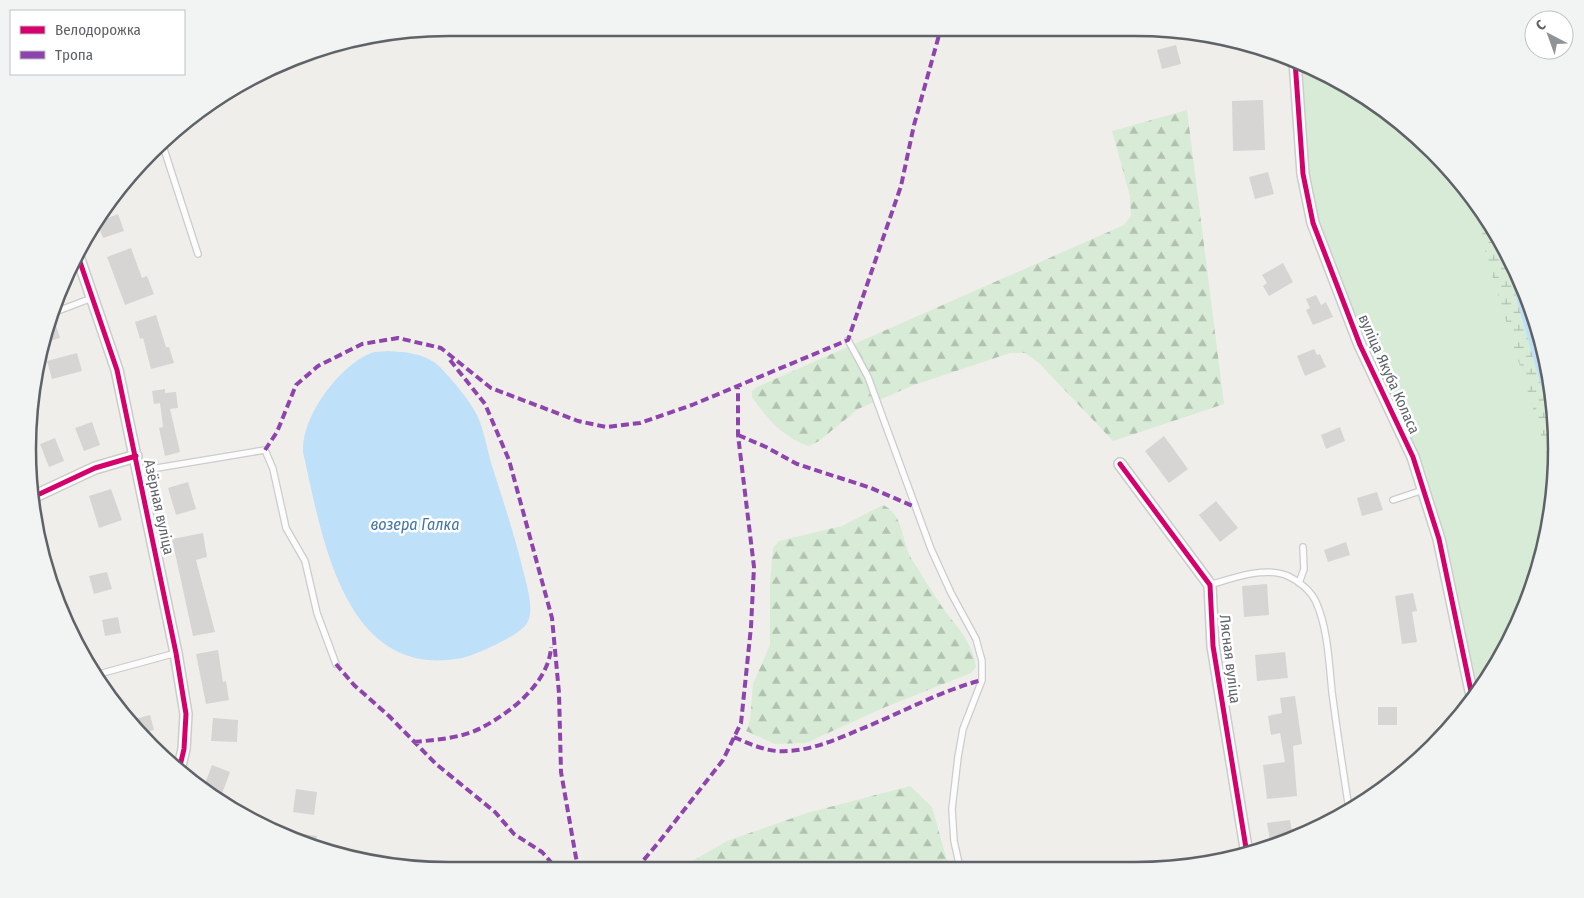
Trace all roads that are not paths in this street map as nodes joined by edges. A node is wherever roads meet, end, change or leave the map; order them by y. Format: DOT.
graph roads {
  1 [pos="1296,69"];
  2 [pos="164,150"];
  3 [pos="198,254"];
  4 [pos="80,264"];
  5 [pos="92,298"];
  6 [pos="61,310"];
  7 [pos="848,340"];
  8 [pos="136,456"];
  9 [pos="1120,464"];
  10 [pos="139,471"];
  11 [pos="1423,490"];
  12 [pos="39,494"];
  13 [pos="1393,500"];
  14 [pos="1303,547"];
  15 [pos="1299,583"];
  16 [pos="1210,585"];
  17 [pos="176,653"];
  18 [pos="336,664"];
  19 [pos="103,673"];
  20 [pos="1470,688"];
  21 [pos="181,762"];
  22 [pos="1348,802"];
  23 [pos="1246,847"];
  24 [pos="959,862"];
  1 -- 11 [label="street, вуліца Якуба Коласа"];
  2 -- 3 [label="lane"];
  4 -- 5 [label="street, Азёрная вуліца"];
  5 -- 6 [label="lane"];
  5 -- 8 [label="street, Азёрная вуліца"];
  7 -- 24 [label="lane"];
  8 -- 10 [label="street, Азёрная вуліца"];
  8 -- 12 [label="street"];
  9 -- 16 [label="street"];
  10 -- 17 [label="street, Азёрная вуліца"];
  10 -- 18 [label="lane"];
  11 -- 13 [label="lane"];
  11 -- 20 [label="street, вуліца Якуба Коласа"];
  14 -- 15 [label="lane"];
  15 -- 16 [label="lane"];
  15 -- 22 [label="lane"];
  16 -- 23 [label="street, Лясная вуліца"];
  17 -- 19 [label="lane"];
  17 -- 21 [label="street, Азёрная вуліца"];
}
